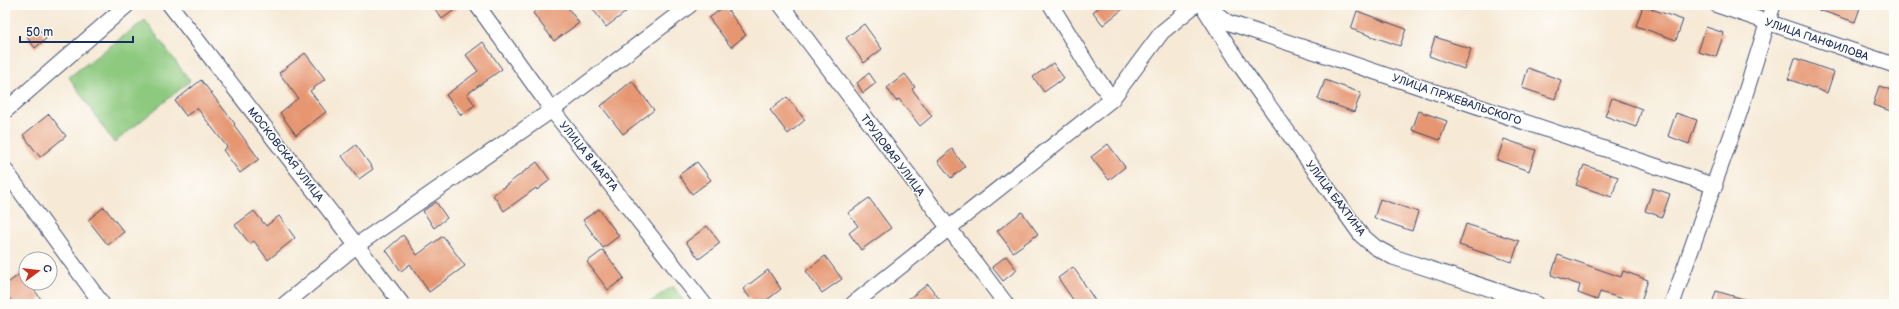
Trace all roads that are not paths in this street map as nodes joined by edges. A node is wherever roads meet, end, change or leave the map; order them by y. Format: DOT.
graph roads {
  1 [pos="127,5"];
  2 [pos="170,5"];
  3 [pos="477,5"];
  4 [pos="690,5"];
  5 [pos="781,5"];
  6 [pos="1051,5"];
  7 [pos="1195,5"];
  8 [pos="1204,5"];
  9 [pos="1718,5"];
  10 [pos="1773,5"];
  11 [pos="1767,22"];
  12 [pos="1894,64"];
  13 [pos="1112,99"];
  14 [pos="552,110"];
  15 [pos="5,112"];
  16 [pos="5,170"];
  17 [pos="1714,186"];
  18 [pos="948,228"];
  19 [pos="357,245"];
  20 [pos="102,304"];
  21 [pos="285,304"];
  22 [pos="402,304"];
  23 [pos="704,304"];
  24 [pos="852,304"];
  25 [pos="1006,304"];
  26 [pos="1537,304"];
  27 [pos="1672,304"];
  1 -- 15 [label="street"];
  2 -- 19 [label="street, МОСКОВСКАЯ УЛИЦА"];
  3 -- 14 [label="street, УЛИЦА 8 МАРТА"];
  4 -- 14 [label="street"];
  5 -- 18 [label="street, ТРУДОВАЯ УЛИЦА"];
  6 -- 13 [label="street"];
  7 -- 13 [label="street"];
  8 -- 17 [label="street, УЛИЦА ПРЖЕВАЛЬСКОГО"];
  8 -- 26 [label="street, УЛИЦА БАХТИНА"];
  9 -- 11 [label="street, УЛИЦА ПАНФИЛОВА"];
  10 -- 11 [label="street"];
  11 -- 12 [label="street, УЛИЦА ПАНФИЛОВА"];
  11 -- 17 [label="street"];
  13 -- 18 [label="street"];
  14 -- 19 [label="street"];
  14 -- 23 [label="street, УЛИЦА 8 МАРТА"];
  16 -- 20 [label="street"];
  17 -- 27 [label="street"];
  18 -- 24 [label="street"];
  18 -- 25 [label="street, ТРУДОВАЯ УЛИЦА"];
  19 -- 21 [label="street"];
  19 -- 22 [label="street, МОСКОВСКАЯ УЛИЦА"];
}
